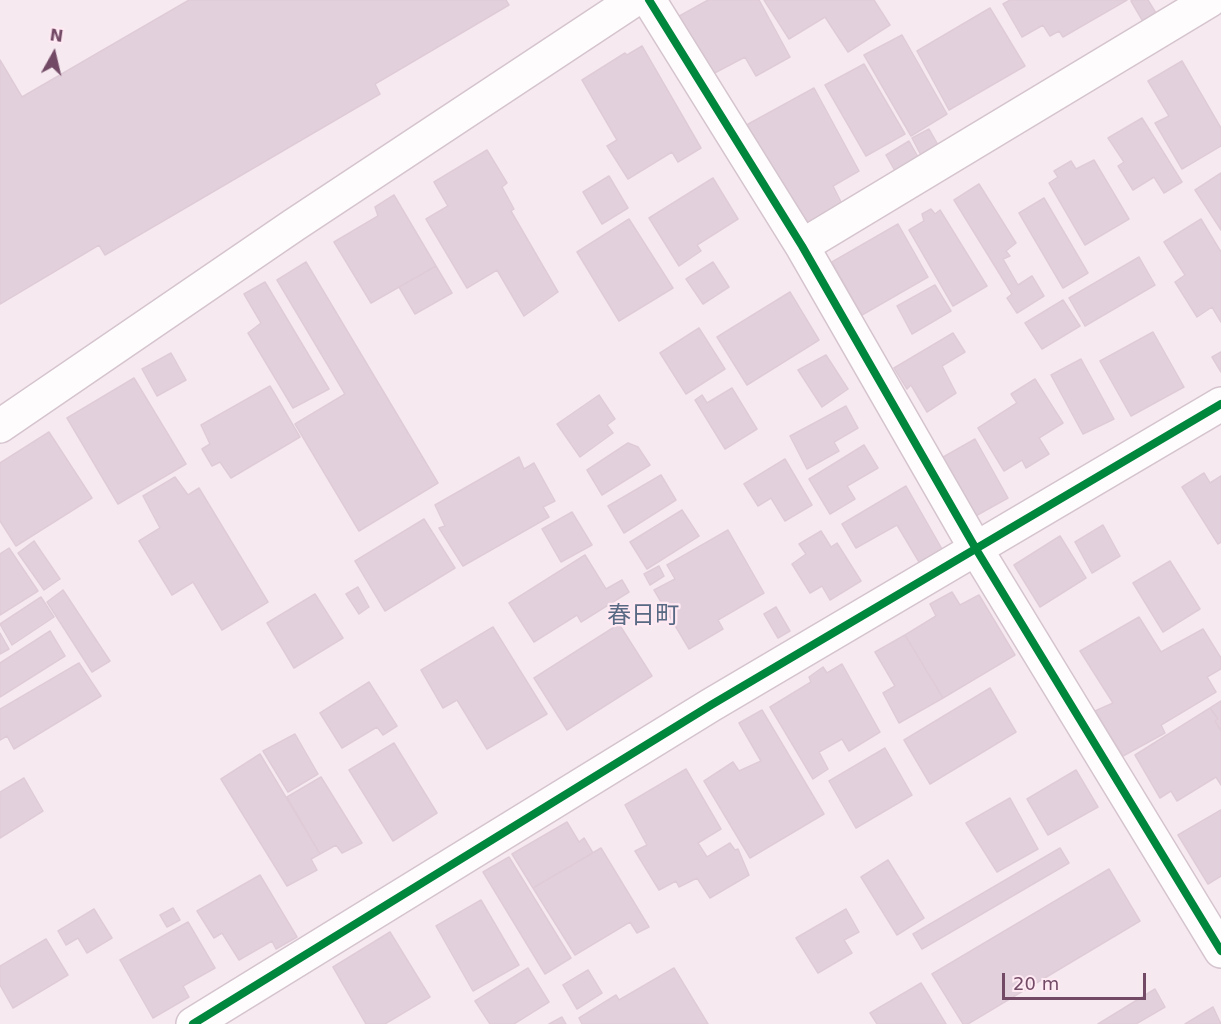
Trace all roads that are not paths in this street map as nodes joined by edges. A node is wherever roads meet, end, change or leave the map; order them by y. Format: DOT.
graph roads {
  1 [pos="634,0"];
  2 [pos="649,0"];
  3 [pos="1210,0"];
  4 [pos="802,246"];
  5 [pos="1221,404"];
  6 [pos="0,426"];
  7 [pos="976,549"];
  8 [pos="1221,951"];
  9 [pos="193,1024"];
  1 -- 6 [label="street"];
  2 -- 4 [label="street"];
  3 -- 4 [label="street"];
  4 -- 7 [label="street"];
  5 -- 7 [label="street"];
  7 -- 8 [label="street"];
  7 -- 9 [label="street"];
}
